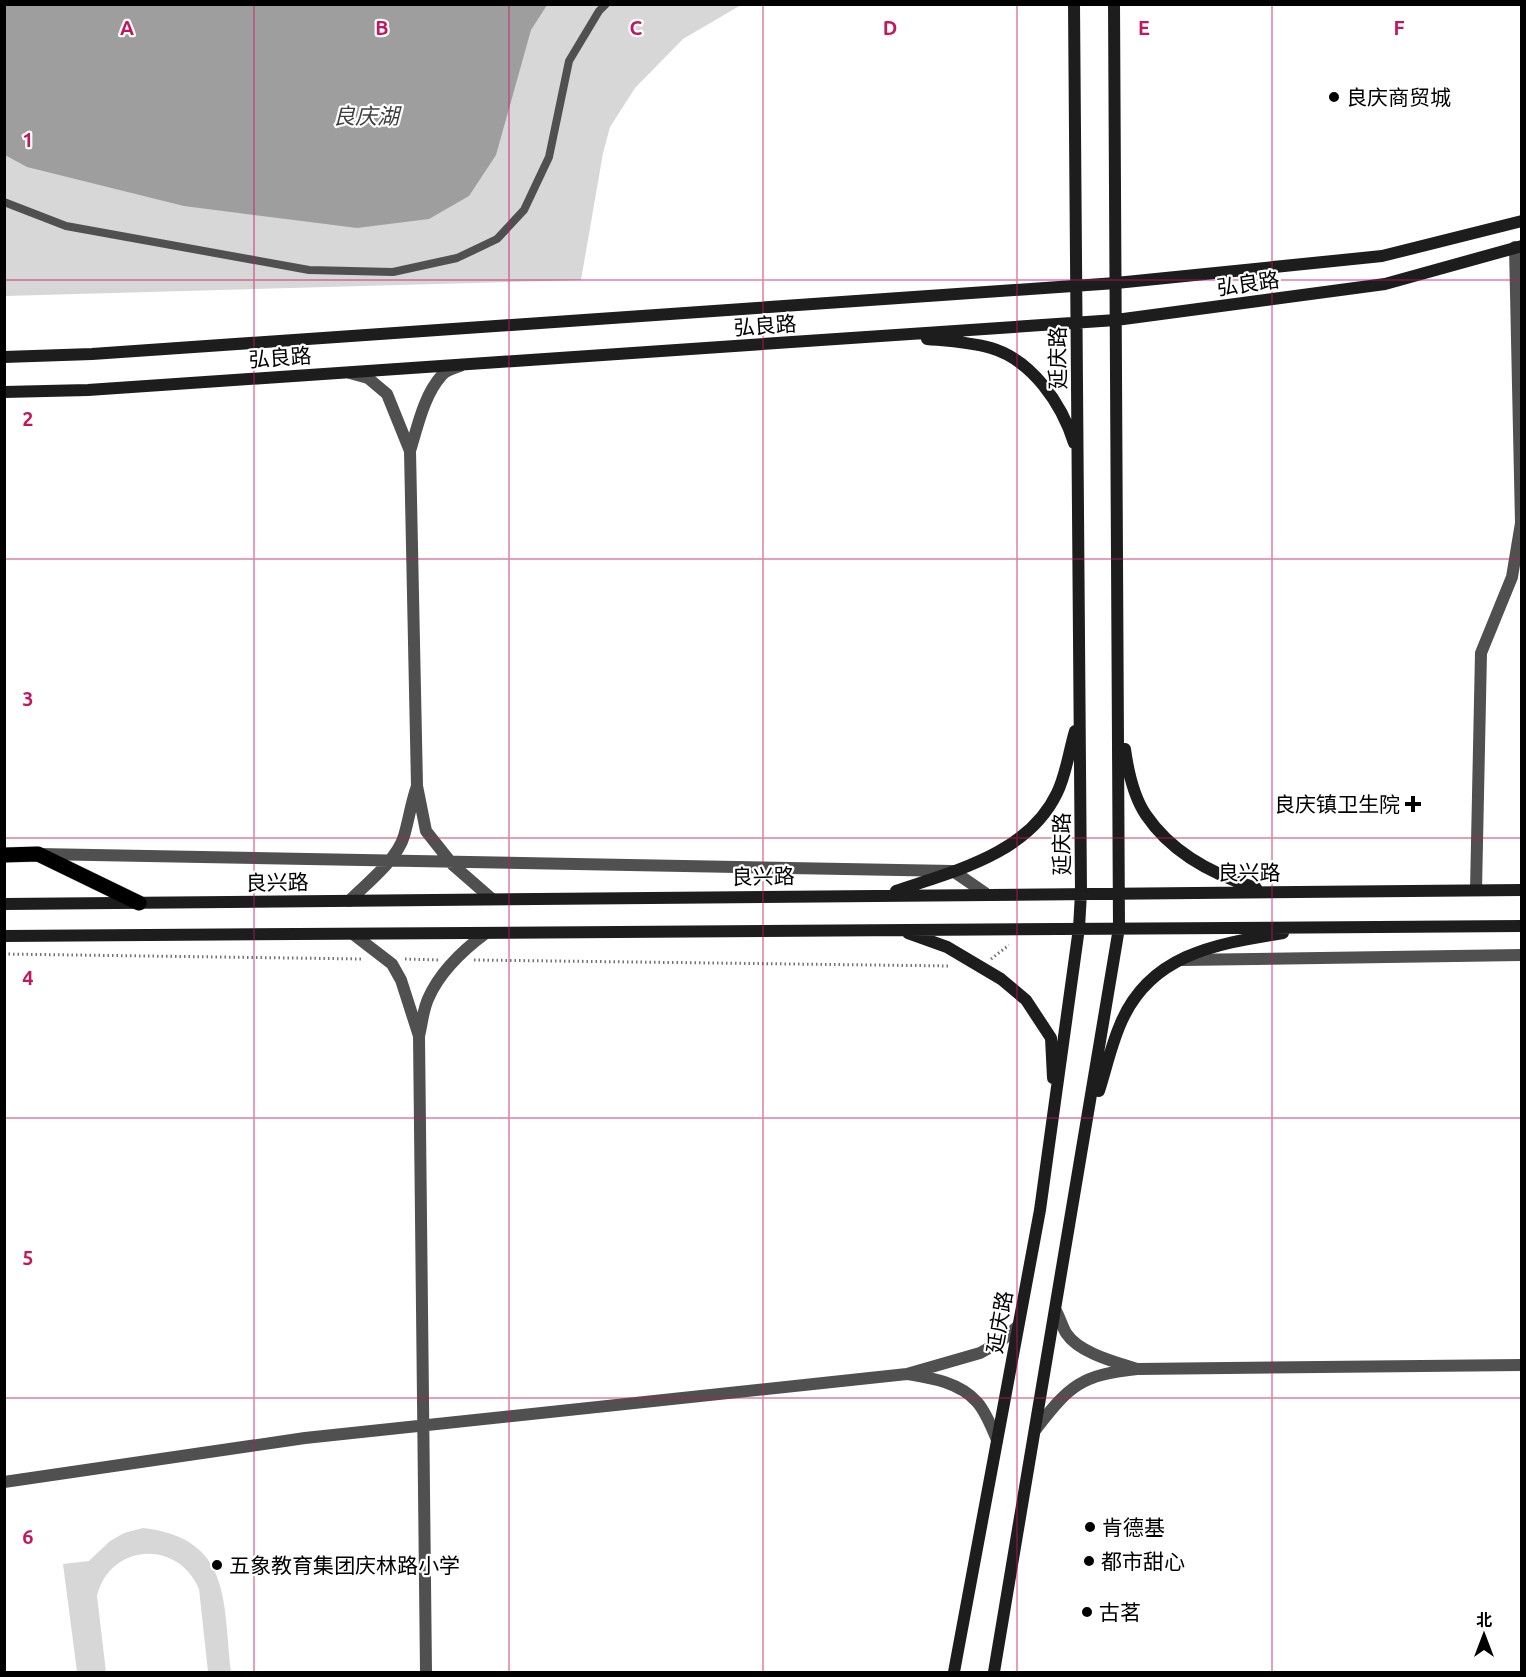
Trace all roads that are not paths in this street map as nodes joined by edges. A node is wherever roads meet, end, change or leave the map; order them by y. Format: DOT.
graph roads {
  1 [pos="606,4"];
  2 [pos="1074,4"];
  3 [pos="1114,4"];
  4 [pos="4,202"];
  5 [pos="1521,221"];
  6 [pos="1518,247"];
  7 [pos="1116,283"];
  8 [pos="1076,286"];
  9 [pos="1116,320"];
  10 [pos="1077,323"];
  11 [pos="884,336"];
  12 [pos="4,357"];
  13 [pos="464,364"];
  14 [pos="349,372"];
  15 [pos="4,392"];
  16 [pos="410,451"];
  17 [pos="1078,456"];
  18 [pos="1119,715"];
  19 [pos="1079,716"];
  20 [pos="417,786"];
  21 [pos="38,854"];
  22 [pos="4,855"];
  23 [pos="388,860"];
  24 [pos="450,861"];
  25 [pos="953,871"];
  26 [pos="1476,890"];
  27 [pos="1521,890"];
  28 [pos="1265,891"];
  29 [pos="1081,892"];
  30 [pos="1120,892"];
  31 [pos="984,893"];
  32 [pos="885,894"];
  33 [pos="492,899"];
  34 [pos="349,900"];
  35 [pos="139,903"];
  36 [pos="4,904"];
  37 [pos="1521,926"];
  38 [pos="1322,927"];
  39 [pos="1079,928"];
  40 [pos="1119,928"];
  41 [pos="899,930"];
  42 [pos="486,933"];
  43 [pos="353,934"];
  44 [pos="4,936"];
  45 [pos="1521,955"];
  46 [pos="1178,960"];
  47 [pos="419,1036"];
  48 [pos="1054,1110"];
  49 [pos="1086,1135"];
  50 [pos="1056,1311"];
  51 [pos="1018,1326"];
  52 [pos="1521,1365"];
  53 [pos="1137,1369"];
  54 [pos="907,1374"];
  55 [pos="424,1425"];
  56 [pos="1036,1429"];
  57 [pos="997,1440"];
  58 [pos="4,1482"];
  59 [pos="426,1672"];
  60 [pos="954,1672"];
  61 [pos="994,1672"];
  1 -- 4 [label="lane"];
  2 -- 8 [label="street, 延庆路"];
  3 -- 7 [label="street"];
  5 -- 7 [label="street, 弘良路"];
  6 -- 9 [label="street, 弘良路"];
  6 -- 26 [label="street"];
  7 -- 8 [label="street, 弘良路"];
  7 -- 9 [label="street"];
  8 -- 10 [label="street, 延庆路"];
  8 -- 12 [label="street, 弘良路"];
  9 -- 10 [label="street, 弘良路"];
  9 -- 18 [label="street"];
  10 -- 11 [label="street, 弘良路"];
  10 -- 17 [label="street, 延庆路"];
  11 -- 13 [label="street, 弘良路"];
  11 -- 17 [label="street"];
  13 -- 14 [label="street, 弘良路"];
  13 -- 16 [label="street"];
  14 -- 15 [label="street, 弘良路"];
  14 -- 16 [label="street"];
  16 -- 20 [label="street"];
  17 -- 19 [label="street, 延庆路"];
  18 -- 28 [label="street"];
  18 -- 30 [label="street"];
  19 -- 25 [label="street"];
  19 -- 29 [label="street, 延庆路"];
  20 -- 23 [label="street"];
  20 -- 24 [label="street"];
  21 -- 22 [label="main road"];
  21 -- 23 [label="street"];
  21 -- 35 [label="main road"];
  23 -- 24 [label="street"];
  23 -- 34 [label="street"];
  24 -- 25 [label="street"];
  24 -- 33 [label="street"];
  25 -- 31 [label="street"];
  25 -- 32 [label="street"];
  26 -- 27 [label="street, 良兴路"];
  26 -- 28 [label="street, 良兴路"];
  28 -- 30 [label="street, 良兴路"];
  29 -- 30 [label="street, 良兴路"];
  29 -- 31 [label="street, 良兴路"];
  29 -- 39 [label="street, 延庆路"];
  30 -- 40 [label="street"];
  31 -- 32 [label="street, 良兴路"];
  32 -- 33 [label="street, 良兴路"];
  33 -- 34 [label="street, 良兴路"];
  34 -- 35 [label="street, 良兴路"];
  35 -- 36 [label="street, 良兴路"];
  37 -- 38 [label="street"];
  38 -- 40 [label="street"];
  38 -- 46 [label="street"];
  39 -- 40 [label="street"];
  39 -- 41 [label="street"];
  39 -- 48 [label="street, 延庆路"];
  40 -- 49 [label="street"];
  41 -- 42 [label="street"];
  41 -- 48 [label="street"];
  42 -- 43 [label="street"];
  42 -- 47 [label="street"];
  43 -- 44 [label="street"];
  43 -- 47 [label="street"];
  45 -- 46 [label="street"];
  46 -- 49 [label="street"];
  47 -- 55 [label="street"];
  48 -- 51 [label="street, 延庆路"];
  49 -- 50 [label="street"];
  50 -- 53 [label="street"];
  50 -- 56 [label="street"];
  51 -- 54 [label="street"];
  51 -- 57 [label="street, 延庆路"];
  52 -- 53 [label="street"];
  53 -- 56 [label="street"];
  54 -- 55 [label="street"];
  54 -- 57 [label="street"];
  55 -- 58 [label="street"];
  55 -- 59 [label="street"];
  56 -- 61 [label="street"];
  57 -- 60 [label="street, 延庆路"];
}
